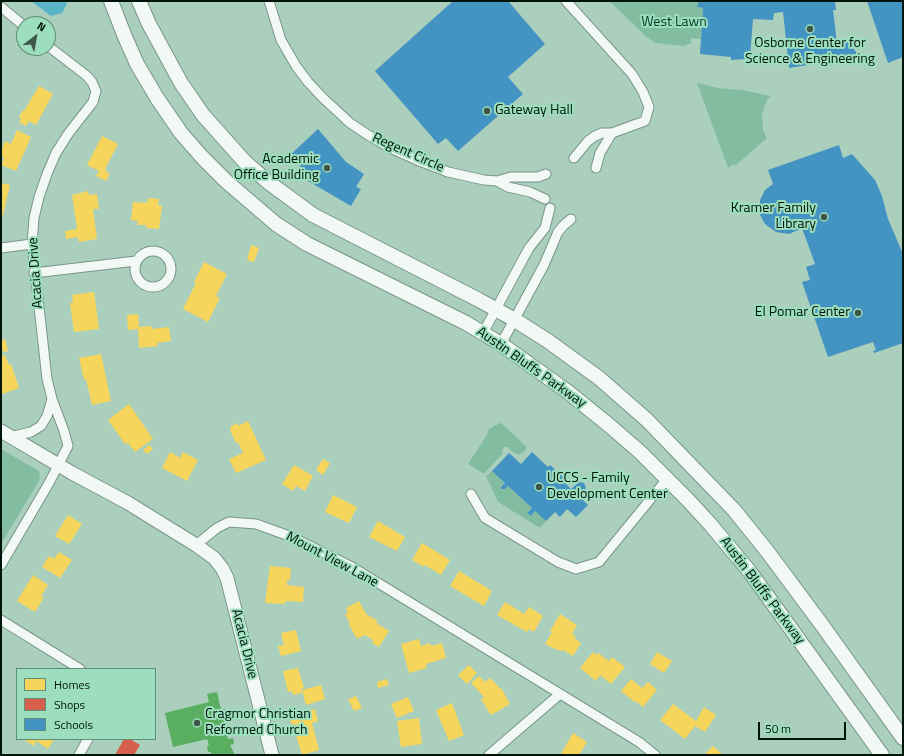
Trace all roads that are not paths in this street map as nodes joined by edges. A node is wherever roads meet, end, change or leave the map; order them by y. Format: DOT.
graph roads {
  1 [pos="111,1"];
  2 [pos="139,1"];
  3 [pos="269,1"];
  4 [pos="566,1"];
  5 [pos="1,7"];
  6 [pos="16,19"];
  7 [pos="56,52"];
  8 [pos="612,133"];
  9 [pos="574,158"];
  10 [pos="596,168"];
  11 [pos="546,174"];
  12 [pos="497,182"];
  13 [pos="544,199"];
  14 [pos="550,208"];
  15 [pos="571,219"];
  16 [pos="32,244"];
  17 [pos="1,248"];
  18 [pos="136,261"];
  19 [pos="34,272"];
  20 [pos="496,309"];
  21 [pos="515,320"];
  22 [pos="483,333"];
  23 [pos="501,344"];
  24 [pos="52,399"];
  25 [pos="6,434"];
  26 [pos="58,465"];
  27 [pos="667,479"];
  28 [pos="471,494"];
  29 [pos="196,545"];
  30 [pos="1,565"];
  31 [pos="1,620"];
  32 [pos="78,668"];
  33 [pos="560,694"];
  34 [pos="903,738"];
  35 [pos="87,740"];
  36 [pos="79,755"];
  37 [pos="272,755"];
  38 [pos="489,755"];
  39 [pos="655,755"];
  40 [pos="882,755"];
  1 -- 22 [label="main road, Austin Bluffs Parkway"];
  2 -- 20 [label="main road, Austin Bluffs Parkway"];
  3 -- 12 [label="street, Regent Circle"];
  4 -- 8 [label="street"];
  5 -- 6 [label="street"];
  7 -- 16 [label="street, Acacia Drive"];
  8 -- 9 [label="street"];
  8 -- 10 [label="street"];
  11 -- 12 [label="street, Regent Circle"];
  12 -- 13 [label="street, Regent Circle"];
  14 -- 20 [label="street"];
  15 -- 21 [label="street"];
  16 -- 17 [label="street"];
  16 -- 19 [label="street, Acacia Drive"];
  18 -- 19 [label="street"];
  19 -- 24 [label="street, Acacia Drive"];
  20 -- 21 [label="main road, Austin Bluffs Parkway"];
  20 -- 22 [label="street"];
  21 -- 23 [label="street"];
  21 -- 34 [label="main road, Austin Bluffs Parkway"];
  22 -- 23 [label="main road, Austin Bluffs Parkway"];
  23 -- 27 [label="main road, Austin Bluffs Parkway"];
  24 -- 25 [label="street, Acacia Drive"];
  24 -- 26 [label="street, Acacia Drive"];
  25 -- 26 [label="street"];
  26 -- 29 [label="street"];
  26 -- 30 [label="street, Acacia Drive"];
  27 -- 28 [label="street"];
  27 -- 40 [label="main road, Austin Bluffs Parkway"];
  29 -- 33 [label="street, Mount View Lane"];
  29 -- 37 [label="street, Acacia Drive"];
  31 -- 32 [label="street"];
  33 -- 38 [label="street"];
  33 -- 39 [label="street, Mount View Lane"];
  35 -- 36 [label="street"];
}
